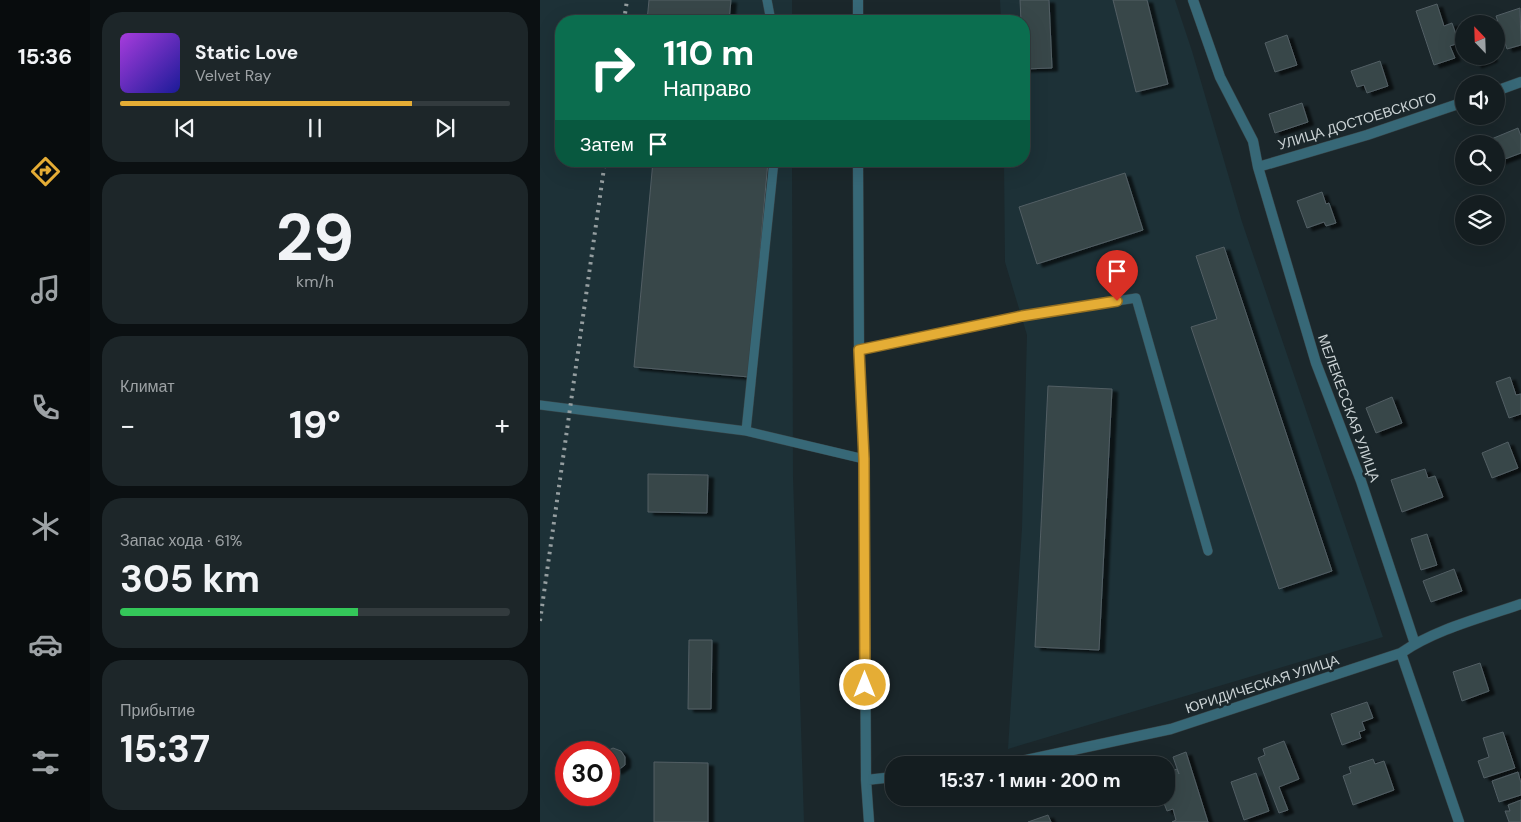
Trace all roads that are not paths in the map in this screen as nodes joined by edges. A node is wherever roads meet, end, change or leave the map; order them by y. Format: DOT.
graph roads {
  1 [pos="766,0"];
  2 [pos="858,0"];
  3 [pos="1193,0"];
  4 [pos="770,15"];
  5 [pos="858,15"];
  6 [pos="1521,82"];
  7 [pos="1505,88"];
  8 [pos="1455,105"];
  9 [pos="1258,166"];
  10 [pos="773,167"];
  11 [pos="858,167"];
  12 [pos="859,350"];
  13 [pos="540,405"];
  14 [pos="746,431"];
  15 [pos="864,459"];
  16 [pos="1208,551"];
  17 [pos="1521,604"];
  18 [pos="1414,644"];
  19 [pos="1401,653"];
  20 [pos="1045,756"];
  21 [pos="885,778"];
  22 [pos="866,780"];
  23 [pos="869,822"];
  24 [pos="1459,822"];
  1 -- 4 [label="lane"];
  2 -- 5 [label="street"];
  3 -- 9 [label="street, МЕЛЕКЕССКАЯ УЛИЦА"];
  6 -- 7 [label="street"];
  8 -- 9 [label="street, УЛИЦА ДОСТОЕВСКОГО"];
  9 -- 18 [label="street, МЕЛЕКЕССКАЯ УЛИЦА"];
  10 -- 14 [label="lane"];
  11 -- 12 [label="street"];
  12 -- 15 [label="street"];
  12 -- 16 [label="lane"];
  13 -- 14 [label="lane"];
  14 -- 15 [label="lane"];
  15 -- 22 [label="street"];
  17 -- 18 [label="street, ЮРИДИЧЕСКАЯ УЛИЦА"];
  18 -- 19 [label="street, ЮРИДИЧЕСКАЯ УЛИЦА"];
  19 -- 20 [label="street, ЮРИДИЧЕСКАЯ УЛИЦА"];
  19 -- 24 [label="street"];
  21 -- 22 [label="street"];
  22 -- 23 [label="street"];
}
